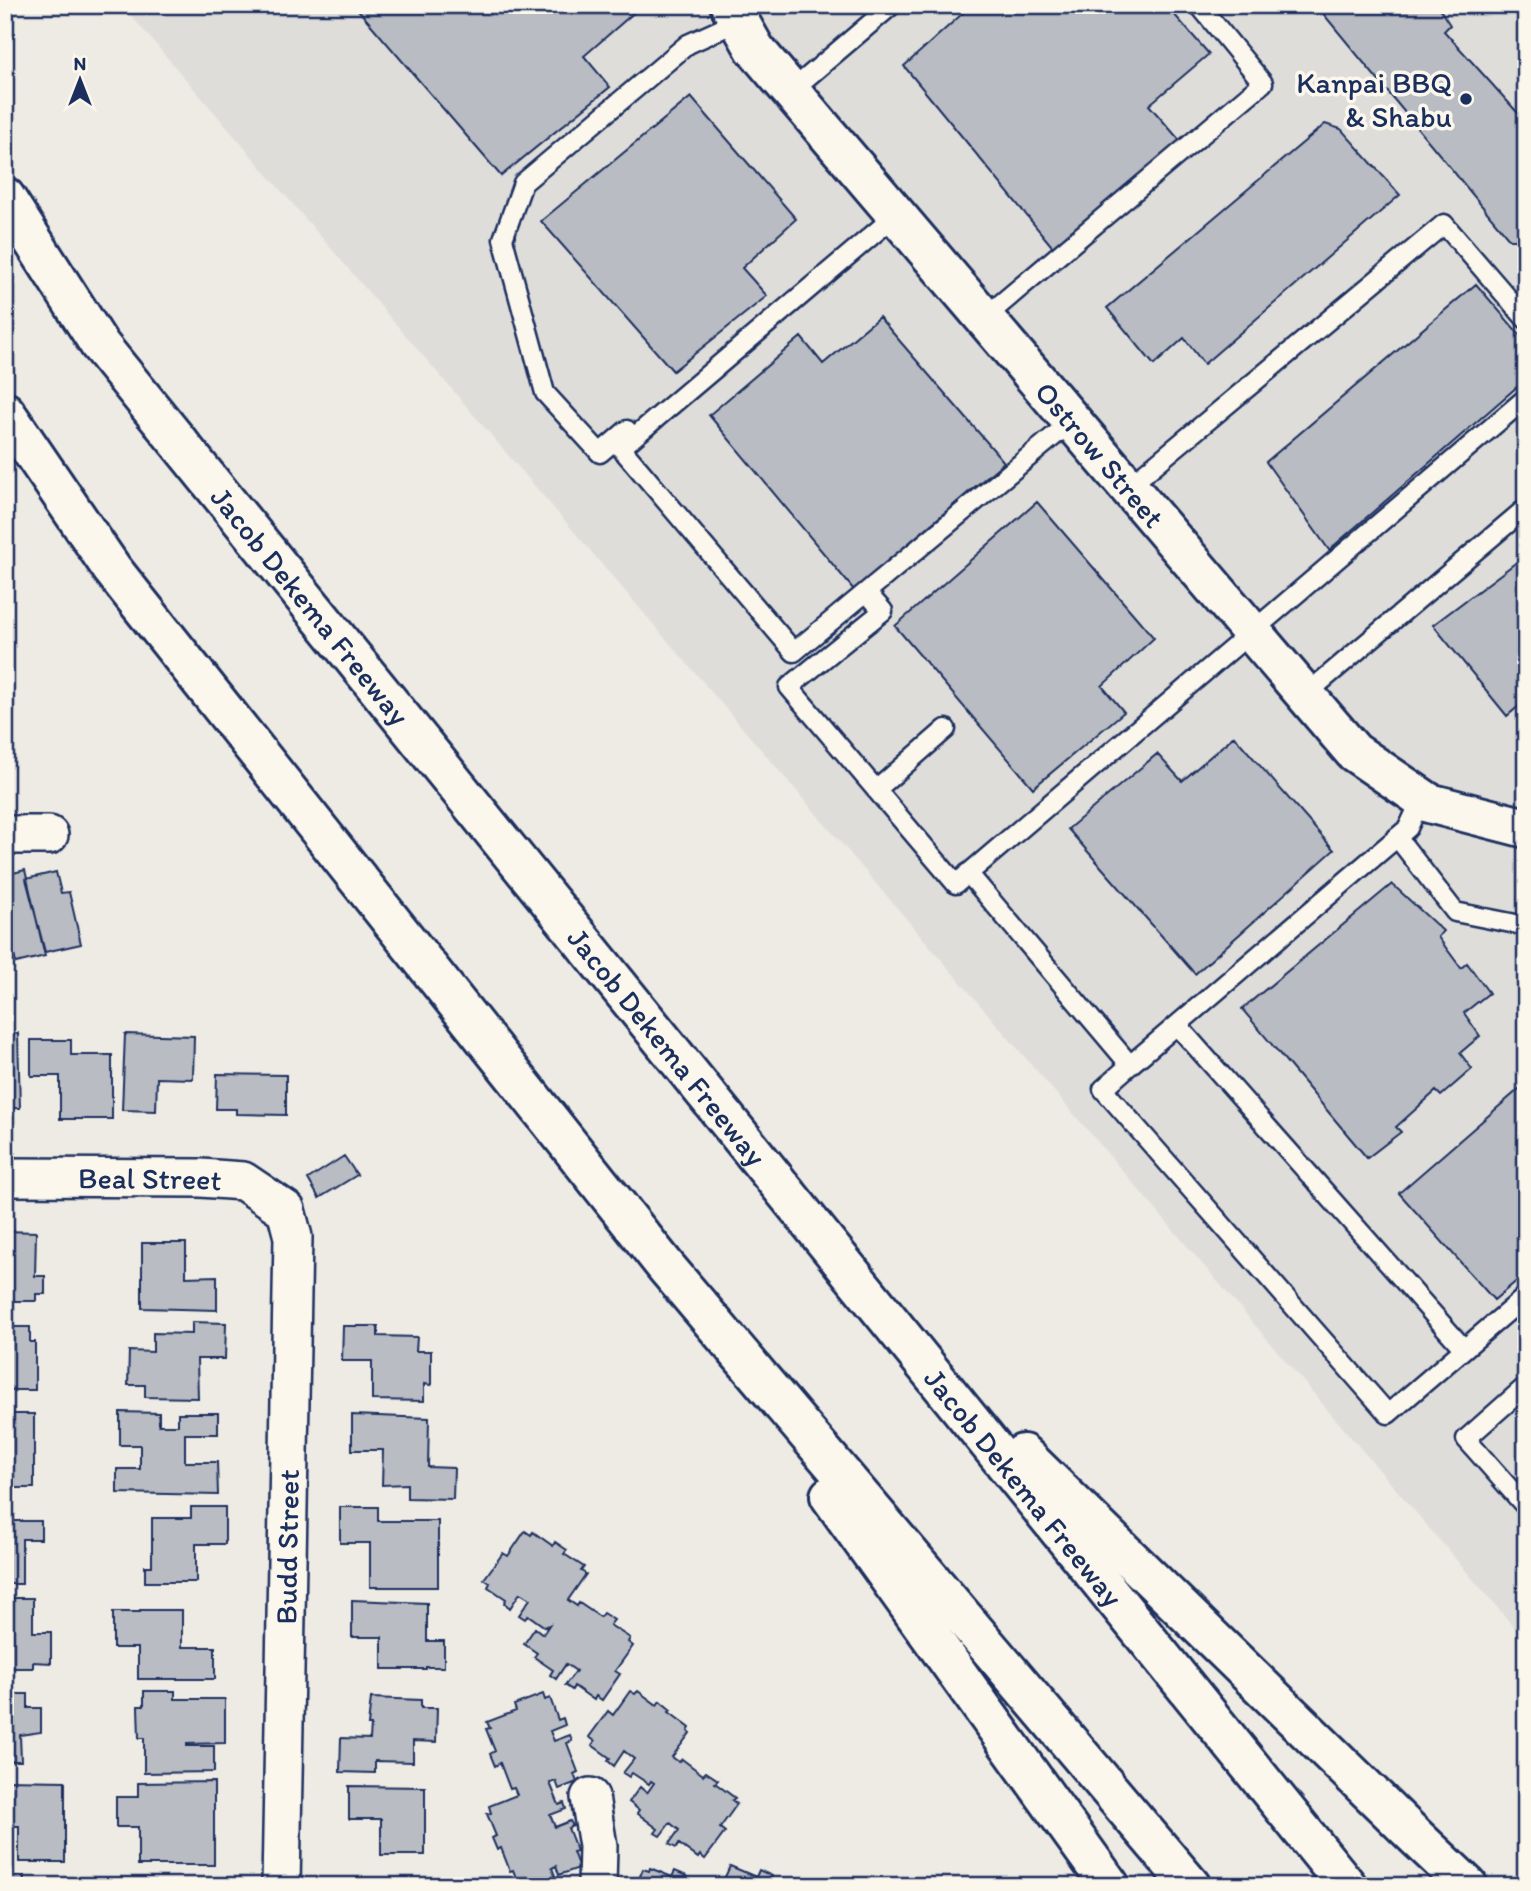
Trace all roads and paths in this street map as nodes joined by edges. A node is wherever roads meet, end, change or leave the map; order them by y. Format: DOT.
graph roads {
  1 [pos="891,5"];
  2 [pos="1199,5"];
  3 [pos="735,13"];
  4 [pos="791,91"];
  5 [pos="5,197"];
  6 [pos="897,215"];
  7 [pos="984,318"];
  8 [pos="1526,319"];
  9 [pos="716,368"];
  10 [pos="1526,398"];
  11 [pos="5,412"];
  12 [pos="1072,421"];
  13 [pos="1128,487"];
  14 [pos="1526,508"];
  15 [pos="867,593"];
  16 [pos="1252,632"];
  17 [pos="1305,695"];
  18 [pos="946,729"];
  19 [pos="876,790"];
  20 [pos="1422,798"];
  21 [pos="1526,828"];
  22 [pos="5,835"];
  23 [pos="49,835"];
  24 [pos="1397,837"];
  25 [pos="968,873"];
  26 [pos="1526,926"];
  27 [pos="1177,1025"];
  28 [pos="1130,1065"];
  29 [pos="5,1177"];
  30 [pos="286,1210"];
  31 [pos="666,1267"];
  32 [pos="1526,1296"];
  33 [pos="892,1326"];
  34 [pos="1464,1349"];
  35 [pos="1526,1386"];
  36 [pos="1526,1507"];
  37 [pos="590,1797"];
  38 [pos="281,1886"];
  39 [pos="597,1886"];
  40 [pos="1110,1886"];
  41 [pos="1191,1886"];
  42 [pos="1347,1886"];
  43 [pos="1468,1886"];
  1 -- 4 [label="lane"];
  2 -- 7 [label="lane"];
  3 -- 4 [label="main road, Ostrow Street"];
  3 -- 9 [label="lane"];
  4 -- 6 [label="main road, Ostrow Street"];
  5 -- 33 [label="main road, Jacob Dekema Freeway"];
  6 -- 7 [label="main road, Ostrow Street"];
  6 -- 9 [label="lane"];
  7 -- 12 [label="main road, Ostrow Street"];
  8 -- 13 [label="lane"];
  9 -- 15 [label="lane"];
  10 -- 16 [label="lane"];
  11 -- 31 [label="main road"];
  12 -- 13 [label="main road, Ostrow Street"];
  12 -- 15 [label="lane"];
  13 -- 16 [label="main road, Ostrow Street"];
  14 -- 17 [label="lane"];
  15 -- 19 [label="lane"];
  16 -- 17 [label="main road, Ostrow Street"];
  16 -- 25 [label="lane"];
  17 -- 20 [label="main road, Ostrow Street"];
  18 -- 19 [label="lane"];
  19 -- 25 [label="lane"];
  20 -- 21 [label="main road, Ostrow Street"];
  20 -- 24 [label="lane"];
  22 -- 23 [label="street"];
  24 -- 26 [label="lane"];
  24 -- 27 [label="lane"];
  25 -- 28 [label="lane"];
  27 -- 28 [label="lane"];
  27 -- 34 [label="lane"];
  28 -- 34 [label="lane"];
  29 -- 30 [label="street, Beal Street"];
  30 -- 38 [label="street, Budd Street"];
  31 -- 40 [label="main road"];
  31 -- 41 [label="main road"];
  32 -- 34 [label="lane"];
  33 -- 42 [label="main road, Jacob Dekema Freeway"];
  33 -- 43 [label="main road"];
  35 -- 36 [label="lane"];
  37 -- 39 [label="street"];
}
